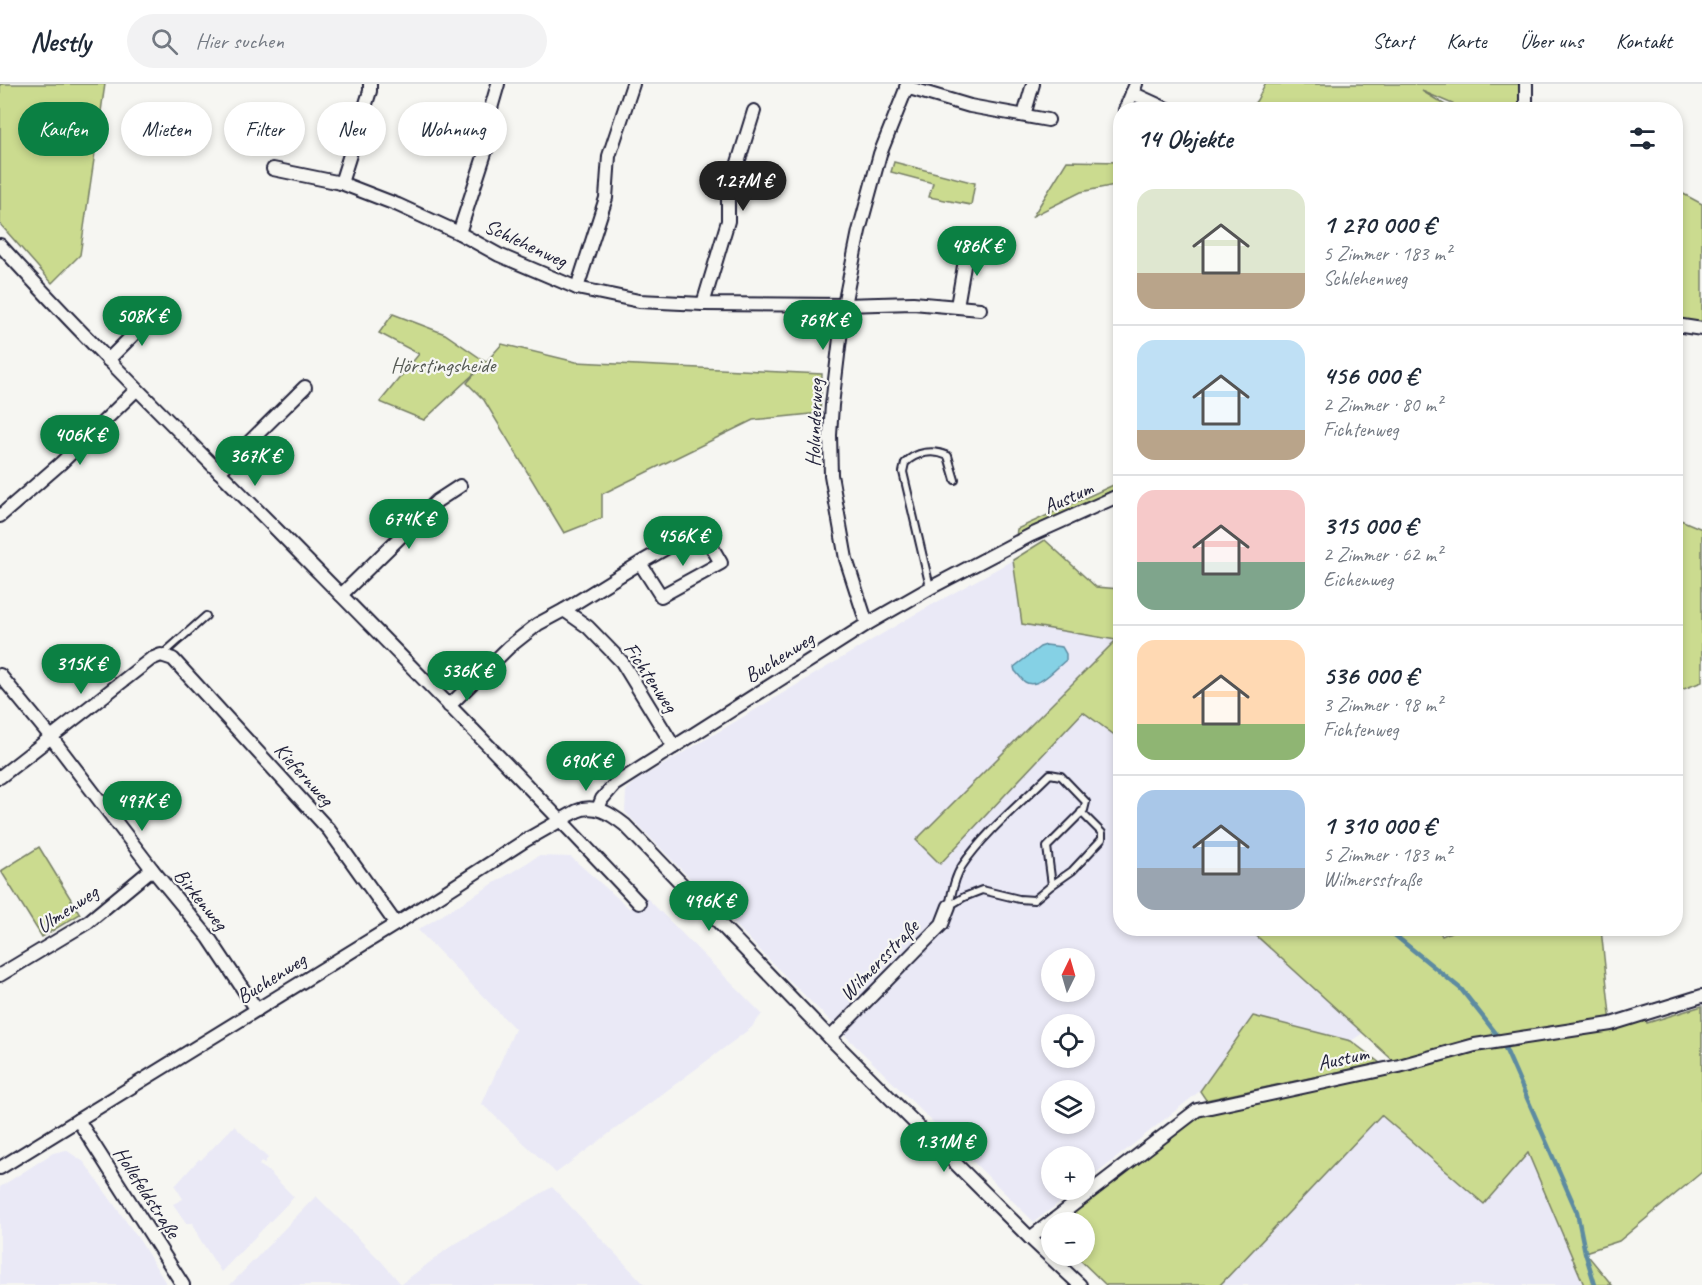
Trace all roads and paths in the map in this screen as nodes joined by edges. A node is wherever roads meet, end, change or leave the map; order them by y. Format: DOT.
graph roads {
  1 [pos="370,84"];
  2 [pos="498,84"];
  3 [pos="633,84"];
  4 [pos="1033,84"];
  5 [pos="1526,84"];
  6 [pos="907,86"];
  7 [pos="1134,88"];
  8 [pos="1128,102"];
  9 [pos="1156,102"];
  10 [pos="1526,102"];
  11 [pos="754,111"];
  12 [pos="1024,115"];
  13 [pos="1048,120"];
  14 [pos="273,169"];
  15 [pos="341,183"];
  16 [pos="459,233"];
  17 [pos="968,243"];
  18 [pos="0,245"];
  19 [pos="577,288"];
  20 [pos="703,304"];
  21 [pos="844,305"];
  22 [pos="957,306"];
  23 [pos="980,309"];
  24 [pos="155,313"];
  25 [pos="1683,326"];
  26 [pos="1702,329"];
  27 [pos="108,360"];
  28 [pos="305,387"];
  29 [pos="136,390"];
  30 [pos="219,472"];
  31 [pos="955,480"];
  32 [pos="460,486"];
  33 [pos="1113,498"];
  34 [pos="0,516"];
  35 [pos="1031,535"];
  36 [pos="640,563"];
  37 [pos="930,588"];
  38 [pos="341,595"];
  39 [pos="564,610"];
  40 [pos="206,616"];
  41 [pos="867,624"];
  42 [pos="167,657"];
  43 [pos="0,675"];
  44 [pos="449,706"];
  45 [pos="51,737"];
  46 [pos="674,747"];
  47 [pos="0,777"];
  48 [pos="598,809"];
  49 [pos="1081,812"];
  50 [pos="561,820"];
  51 [pos="152,869"];
  52 [pos="1052,885"];
  53 [pos="639,903"];
  54 [pos="949,906"];
  55 [pos="396,924"];
  56 [pos="0,975"];
  57 [pos="1702,996"];
  58 [pos="257,1010"];
  59 [pos="830,1038"];
  60 [pos="78,1120"];
  61 [pos="0,1168"];
  62 [pos="1030,1238"];
  63 [pos="183,1285"];
  64 [pos="1080,1285"];
  1 -- 15 [label="street"];
  2 -- 16 [label="street, Schlehenweg"];
  3 -- 19 [label="street, Schlehenweg"];
  4 -- 12 [label="street"];
  5 -- 10 [label="street"];
  6 -- 12 [label="street"];
  6 -- 21 [label="street, Holunderweg"];
  7 -- 8 [label="street"];
  7 -- 9 [label="street"];
  11 -- 20 [label="street"];
  12 -- 13 [label="street"];
  14 -- 15 [label="street, Schlehenweg"];
  15 -- 16 [label="street, Schlehenweg"];
  16 -- 19 [label="street, Schlehenweg"];
  17 -- 22 [label="street"];
  18 -- 27 [label="street"];
  19 -- 20 [label="street, Schlehenweg"];
  20 -- 21 [label="street, Schlehenweg"];
  21 -- 22 [label="street, Schlehenweg"];
  21 -- 41 [label="street, Holunderweg"];
  22 -- 23 [label="street, Schlehenweg"];
  24 -- 27 [label="street"];
  25 -- 26 [label="street"];
  27 -- 29 [label="street"];
  28 -- 30 [label="street"];
  29 -- 30 [label="street"];
  29 -- 34 [label="street"];
  30 -- 38 [label="street"];
  31 -- 37 [label="lane"];
  32 -- 38 [label="street"];
  33 -- 35 [label="street, Austum"];
  35 -- 37 [label="street, Buchenweg"];
  36 -- 36 [label="street"];
  36 -- 39 [label="street"];
  37 -- 41 [label="street, Buchenweg"];
  38 -- 44 [label="street"];
  39 -- 44 [label="street"];
  39 -- 46 [label="street, Fichtenweg"];
  40 -- 42 [label="lane"];
  41 -- 46 [label="street, Buchenweg"];
  42 -- 45 [label="street"];
  42 -- 55 [label="street, Kiefernweg"];
  43 -- 45 [label="street, Birkenweg"];
  44 -- 50 [label="street"];
  45 -- 47 [label="street"];
  45 -- 51 [label="street, Birkenweg"];
  46 -- 48 [label="street, Buchenweg"];
  48 -- 50 [label="street, Buchenweg"];
  48 -- 59 [label="street"];
  49 -- 52 [label="lane"];
  49 -- 52 [label="lane"];
  49 -- 54 [label="lane"];
  50 -- 53 [label="street"];
  50 -- 55 [label="street, Buchenweg"];
  51 -- 56 [label="street, Ulmenweg"];
  51 -- 58 [label="street, Birkenweg"];
  52 -- 54 [label="lane"];
  54 -- 59 [label="street, Wilmersstraße"];
  55 -- 58 [label="street, Buchenweg"];
  57 -- 62 [label="street, Austum"];
  58 -- 60 [label="street, Buchenweg"];
  59 -- 62 [label="street"];
  60 -- 61 [label="street, Buchenweg"];
  60 -- 63 [label="street, Hollefeldstraße"];
  62 -- 64 [label="street"];
}
